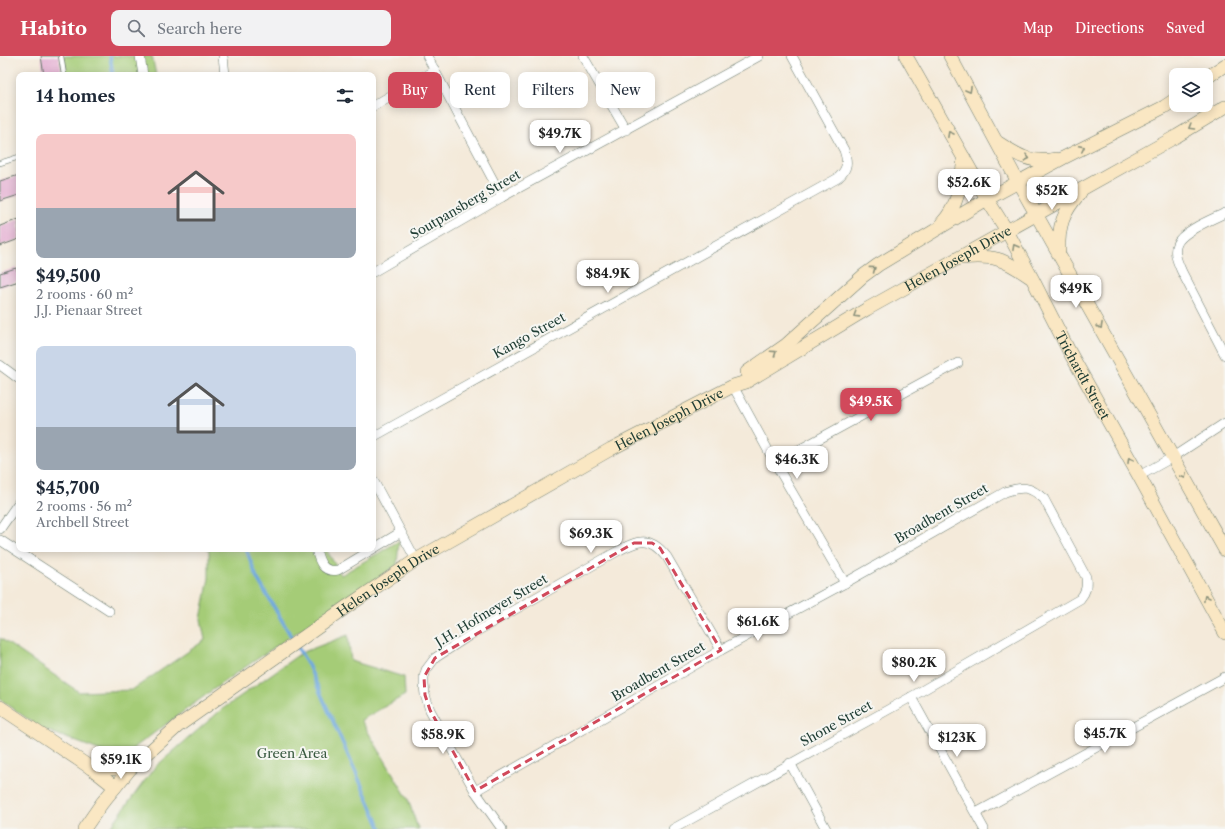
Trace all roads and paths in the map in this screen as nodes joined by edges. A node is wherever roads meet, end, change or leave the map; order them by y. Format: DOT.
graph roads {
  1 [pos="61,56"];
  2 [pos="140,56"];
  3 [pos="223,56"];
  4 [pos="427,56"];
  5 [pos="583,56"];
  6 [pos="759,56"];
  7 [pos="792,56"];
  8 [pos="906,56"];
  9 [pos="950,56"];
  10 [pos="1225,65"];
  11 [pos="435,70"];
  12 [pos="64,72"];
  13 [pos="143,72"];
  14 [pos="226,72"];
  15 [pos="1213,73"];
  16 [pos="376,104"];
  17 [pos="1169,104"];
  18 [pos="1225,107"];
  19 [pos="626,130"];
  20 [pos="996,141"];
  21 [pos="16,158"];
  22 [pos="964,158"];
  23 [pos="1062,158"];
  24 [pos="0,163"];
  25 [pos="1018,182"];
  26 [pos="1086,185"];
  27 [pos="502,197"];
  28 [pos="986,199"];
  29 [pos="1225,213"];
  30 [pos="1036,214"];
  31 [pos="935,230"];
  32 [pos="1007,231"];
  33 [pos="1059,252"];
  34 [pos="954,259"];
  35 [pos="376,270"];
  36 [pos="1033,280"];
  37 [pos="1225,354"];
  38 [pos="958,363"];
  39 [pos="0,365"];
  40 [pos="16,377"];
  41 [pos="733,386"];
  42 [pos="1225,423"];
  43 [pos="376,435"];
  44 [pos="1173,457"];
  45 [pos="775,462"];
  46 [pos="1140,476"];
  47 [pos="376,486"];
  48 [pos="1044,500"];
  49 [pos="16,506"];
  50 [pos="0,529"];
  51 [pos="401,532"];
  52 [pos="0,540"];
  53 [pos="376,547"];
  54 [pos="16,550"];
  55 [pos="1225,550"];
  56 [pos="18,552"];
  57 [pos="317,552"];
  58 [pos="368,552"];
  59 [pos="416,560"];
  60 [pos="845,583"];
  61 [pos="109,611"];
  62 [pos="1225,632"];
  63 [pos="721,650"];
  64 [pos="1225,676"];
  65 [pos="911,697"];
  66 [pos="0,707"];
  67 [pos="142,758"];
  68 [pos="790,763"];
  69 [pos="91,768"];
  70 [pos="115,786"];
  71 [pos="474,791"];
  72 [pos="976,813"];
  73 [pos="84,829"];
  74 [pos="502,829"];
  75 [pos="673,829"];
  76 [pos="826,829"];
  77 [pos="984,829"];
  1 -- 12 [label="lane"];
  2 -- 13 [label="street"];
  3 -- 14 [label="street"];
  4 -- 11 [label="street"];
  5 -- 19 [label="street"];
  6 -- 19 [label="street, Soutpansberg Street"];
  7 -- 43 [label="street, Kango Street"];
  22 -- 8 [label="street, Trichardt Street, one-way"];
  9 -- 20 [label="street, one-way"];
  10 -- 15 [label="street"];
  11 -- 16 [label="street"];
  11 -- 27 [label="street"];
  23 -- 17 [label="street, Helen Joseph Drive, one-way"];
  18 -- 26 [label="street, Helen Joseph Drive, one-way"];
  19 -- 27 [label="street, Soutpansberg Street"];
  20 -- 23 [label="street, one-way"];
  20 -- 25 [label="street"];
  21 -- 24 [label="lane"];
  22 -- 28 [label="street, Trichardt Street"];
  22 -- 31 [label="street"];
  23 -- 25 [label="street, Helen Joseph Drive"];
  25 -- 28 [label="street, Helen Joseph Drive"];
  25 -- 30 [label="street"];
  26 -- 30 [label="street, Helen Joseph Drive"];
  26 -- 33 [label="street"];
  27 -- 35 [label="street, Soutpansberg Street"];
  28 -- 31 [label="street, Helen Joseph Drive"];
  28 -- 32 [label="street, Trichardt Street"];
  29 -- 37 [label="street"];
  30 -- 32 [label="street, Helen Joseph Drive"];
  30 -- 33 [label="street"];
  41 -- 31 [label="street, Helen Joseph Drive, one-way"];
  32 -- 34 [label="street, Helen Joseph Drive"];
  36 -- 32 [label="street, Trichardt Street, one-way"];
  33 -- 44 [label="street, one-way"];
  34 -- 36 [label="street"];
  34 -- 41 [label="street, Helen Joseph Drive, one-way"];
  46 -- 36 [label="street, Trichardt Street, one-way"];
  38 -- 45 [label="street"];
  39 -- 40 [label="street"];
  41 -- 45 [label="street"];
  41 -- 59 [label="street, Helen Joseph Drive"];
  42 -- 44 [label="street"];
  44 -- 46 [label="street"];
  44 -- 55 [label="street, one-way"];
  45 -- 60 [label="street"];
  62 -- 46 [label="street, Trichardt Street, one-way"];
  47 -- 51 [label="street"];
  48 -- 60 [label="street, Broadbent Street"];
  48 -- 65 [label="street, Shone Street"];
  49 -- 50 [label="street"];
  51 -- 53 [label="street"];
  51 -- 59 [label="street"];
  52 -- 54 [label="street"];
  56 -- 61 [label="street"];
  57 -- 58 [label="street"];
  59 -- 67 [label="street, Helen Joseph Drive"];
  60 -- 63 [label="street, Broadbent Street"];
  63 -- 71 [label="street, Broadbent Street"];
  63 -- 71 [label="street, J.H. Hofmeyer Street"];
  64 -- 72 [label="street"];
  65 -- 68 [label="street, Shone Street"];
  65 -- 72 [label="street"];
  66 -- 69 [label="street"];
  67 -- 69 [label="street"];
  67 -- 70 [label="street, Helen Joseph Drive"];
  68 -- 75 [label="street, Shone Street"];
  68 -- 76 [label="street"];
  69 -- 70 [label="street"];
  70 -- 73 [label="street, Helen Joseph Drive"];
  71 -- 74 [label="street"];
  72 -- 77 [label="street"];
}
